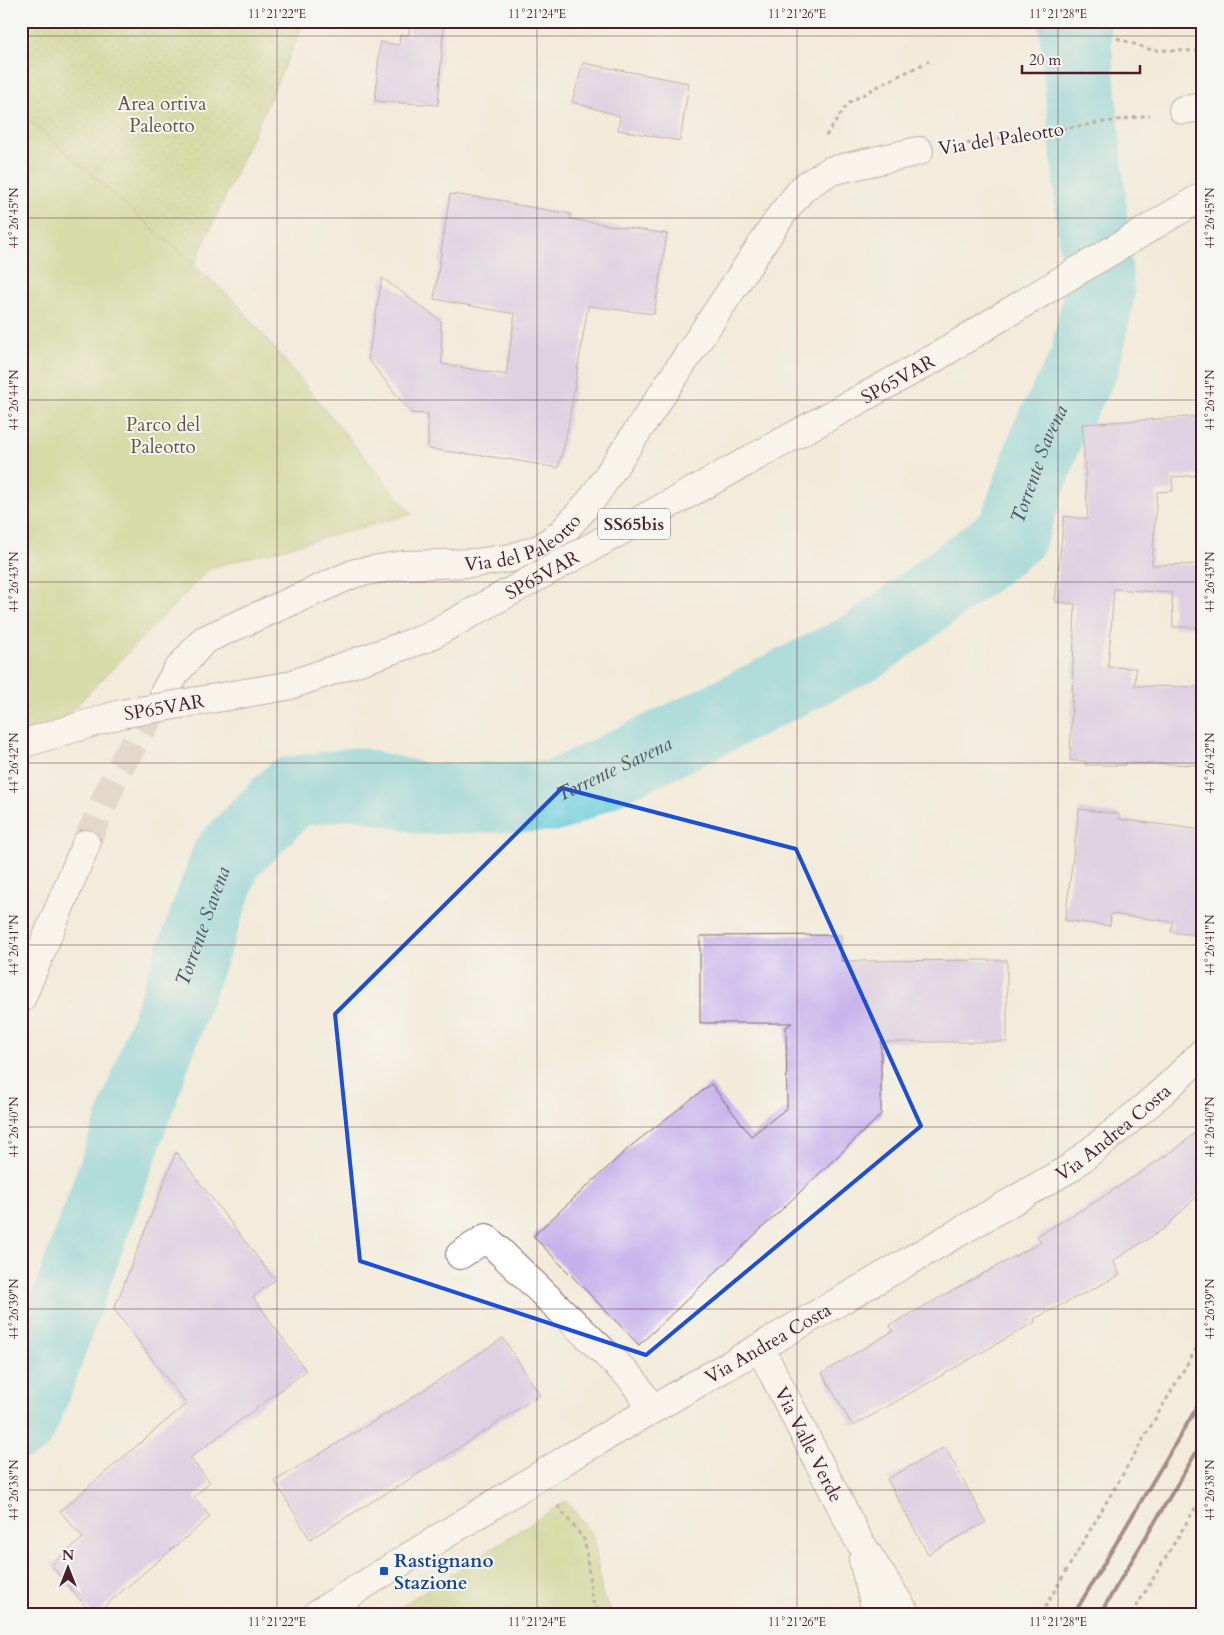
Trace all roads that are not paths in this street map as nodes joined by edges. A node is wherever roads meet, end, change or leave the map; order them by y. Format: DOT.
graph roads {
  1 [pos="919,151"];
  2 [pos="1203,196"];
  3 [pos="164,693"];
  4 [pos="21,744"];
  5 [pos="86,844"];
  6 [pos="21,999"];
  7 [pos="1203,1052"];
  8 [pos="460,1256"];
  9 [pos="760,1348"];
  10 [pos="652,1409"];
  11 [pos="858,1539"];
  12 [pos="317,1614"];
  13 [pos="877,1614"];
  14 [pos="906,1614"];
  1 -- 3 [label="main road, Via del Paleotto"];
  2 -- 4 [label="main road, SP65VAR / SS65bis, bridge"];
  5 -- 6 [label="main road"];
  7 -- 9 [label="main road, Via Andrea Costa"];
  8 -- 10 [label="main road"];
  9 -- 10 [label="main road, Via Andrea Costa"];
  9 -- 11 [label="main road, Via Valle Verde"];
  10 -- 12 [label="main road, Via Andrea Costa"];
  11 -- 13 [label="main road, Via Valle Verde"];
  11 -- 14 [label="main road, Via Valle Verde"];
}
